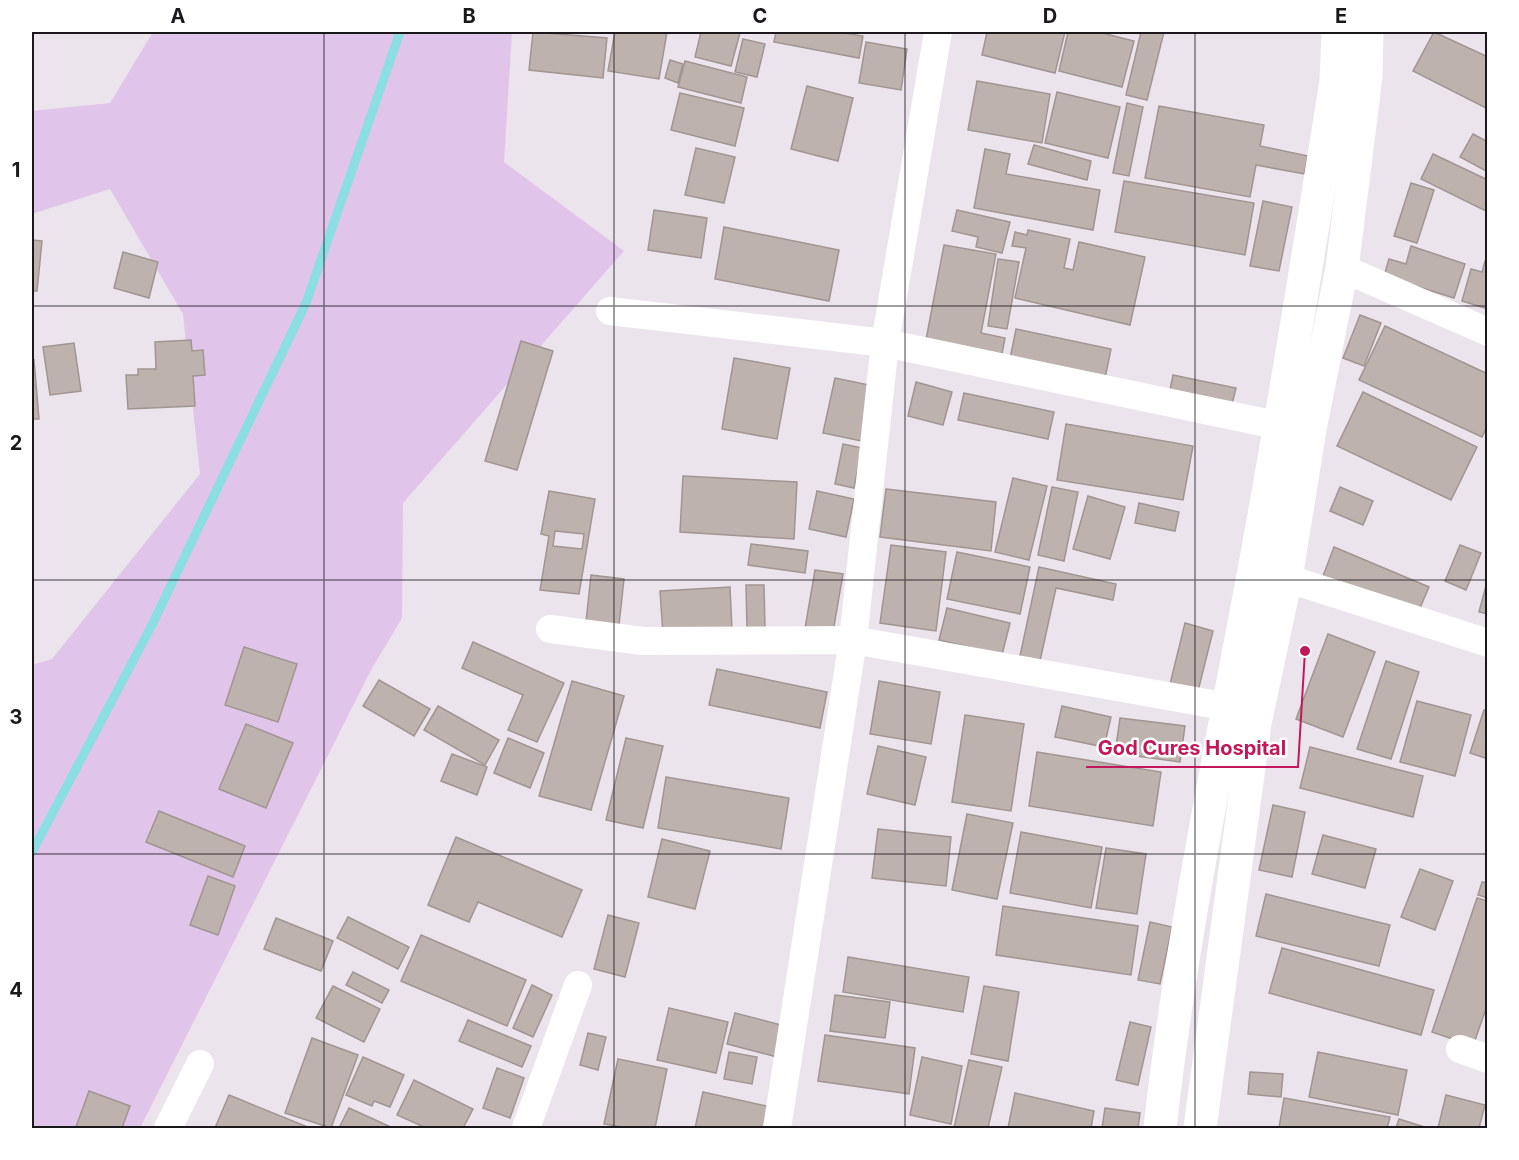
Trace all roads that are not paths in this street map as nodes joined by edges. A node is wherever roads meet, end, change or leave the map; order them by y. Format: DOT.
graph roads {
  1 [pos="938,32"];
  2 [pos="1338,32"];
  3 [pos="1367,32"];
  4 [pos="1342,268"];
  5 [pos="610,311"];
  6 [pos="1488,332"];
  7 [pos="885,343"];
  8 [pos="1281,426"];
  9 [pos="1286,578"];
  10 [pos="550,629"];
  11 [pos="854,640"];
  12 [pos="1488,643"];
  13 [pos="1229,707"];
  14 [pos="578,985"];
  15 [pos="1460,1049"];
  16 [pos="1488,1059"];
  17 [pos="200,1064"];
  18 [pos="168,1128"];
  19 [pos="526,1128"];
  20 [pos="777,1128"];
  21 [pos="1160,1128"];
  22 [pos="1200,1128"];
  1 -- 7 [label="street"];
  2 -- 8 [label="main road"];
  3 -- 4 [label="main road"];
  4 -- 6 [label="street"];
  4 -- 9 [label="main road"];
  5 -- 7 [label="street"];
  7 -- 8 [label="street"];
  7 -- 11 [label="street"];
  8 -- 13 [label="main road"];
  9 -- 12 [label="street"];
  9 -- 22 [label="main road"];
  10 -- 11 [label="street"];
  11 -- 13 [label="street"];
  11 -- 20 [label="street"];
  13 -- 21 [label="main road"];
  14 -- 19 [label="street"];
  15 -- 16 [label="street"];
  17 -- 18 [label="street"];
}
